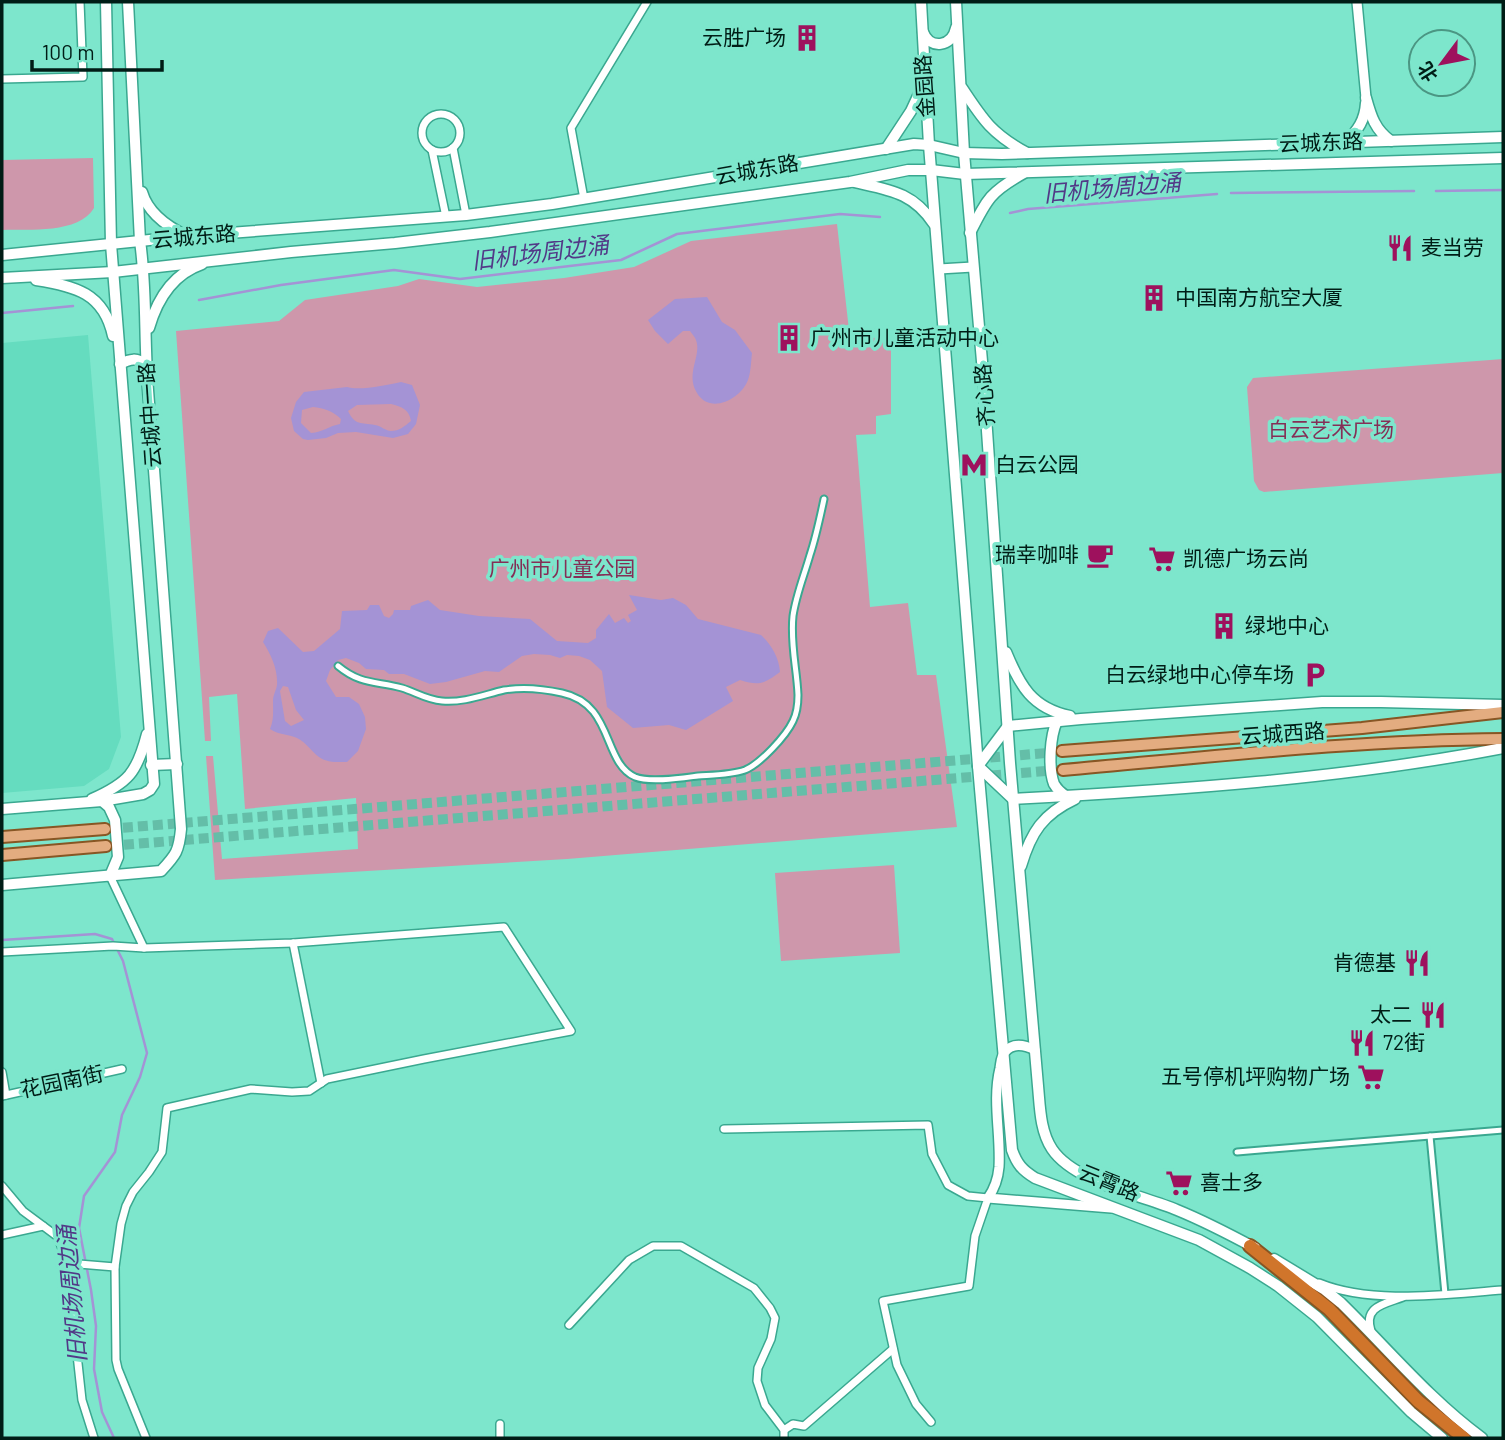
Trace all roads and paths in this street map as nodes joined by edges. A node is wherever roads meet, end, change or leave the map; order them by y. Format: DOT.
graph roads {
  1 [pos="80,2"];
  2 [pos="106,2"];
  3 [pos="128,2"];
  4 [pos="647,2"];
  5 [pos="921,2"];
  6 [pos="956,2"];
  7 [pos="1357,2"];
  8 [pos="957,22"];
  9 [pos="921,28"];
  10 [pos="2,79"];
  11 [pos="924,81"];
  12 [pos="961,88"];
  13 [pos="1366,98"];
  14 [pos="1503,137"];
  15 [pos="1391,141"];
  16 [pos="1346,142"];
  17 [pos="929,145"];
  18 [pos="1287,145"];
  19 [pos="453,148"];
  20 [pos="886,149"];
  21 [pos="432,150"];
  22 [pos="1075,151"];
  23 [pos="964,153"];
  24 [pos="1027,153"];
  25 [pos="1503,158"];
  26 [pos="1289,165"];
  27 [pos="931,170"];
  28 [pos="137,171"];
  29 [pos="1076,171"];
  30 [pos="1025,173"];
  31 [pos="965,174"];
  32 [pos="850,182"];
  33 [pos="584,199"];
  34 [pos="466,215"];
  35 [pos="446,217"];
  36 [pos="936,227"];
  37 [pos="970,234"];
  38 [pos="189,236"];
  39 [pos="141,241"];
  40 [pos="111,244"];
  41 [pos="5,254"];
  42 [pos="210,260"];
  43 [pos="973,267"];
  44 [pos="144,268"];
  45 [pos="939,269"];
  46 [pos="113,272"];
  47 [pos="17,277"];
  48 [pos="2,279"];
  49 [pos="145,338"];
  50 [pos="120,364"];
  51 [pos="146,365"];
  52 [pos="824,499"];
  53 [pos="1002,643"];
  54 [pos="338,666"];
  55 [pos="1503,705"];
  56 [pos="1503,712"];
  57 [pos="1081,719"];
  58 [pos="1057,721"];
  59 [pos="149,724"];
  60 [pos="1007,726"];
  61 [pos="1503,739"];
  62 [pos="1503,748"];
  63 [pos="1062,751"];
  64 [pos="1010,763"];
  65 [pos="177,764"];
  66 [pos="152,765"];
  67 [pos="978,766"];
  68 [pos="1063,770"];
  69 [pos="1066,796"];
  70 [pos="1082,796"];
  71 [pos="1013,799"];
  72 [pos="102,801"];
  73 [pos="83,803"];
  74 [pos="2,809"];
  75 [pos="105,829"];
  76 [pos="2,837"];
  77 [pos="106,846"];
  78 [pos="2,855"];
  79 [pos="110,876"];
  80 [pos="2,886"];
  81 [pos="1022,891"];
  82 [pos="293,943"];
  83 [pos="144,948"];
  84 [pos="2,952"];
  85 [pos="1035,1049"];
  86 [pos="1002,1056"];
  87 [pos="122,1069"];
  88 [pos="2,1072"];
  89 [pos="321,1083"];
  90 [pos="4,1095"];
  91 [pos="724,1129"];
  92 [pos="1503,1130"];
  93 [pos="1430,1136"];
  94 [pos="1237,1152"];
  95 [pos="2,1186"];
  96 [pos="988,1198"];
  97 [pos="1114,1209"];
  98 [pos="43,1227"];
  99 [pos="2,1235"];
  100 [pos="1250,1246"];
  101 [pos="67,1263"];
  102 [pos="1284,1265"];
  103 [pos="115,1267"];
  104 [pos="1503,1290"];
  105 [pos="1445,1294"];
  106 [pos="1404,1296"];
  107 [pos="569,1325"];
  108 [pos="1372,1335"];
  109 [pos="894,1349"];
  110 [pos="931,1423"];
  111 [pos="500,1424"];
  112 [pos="784,1434"];
  113 [pos="94,1438"];
  114 [pos="146,1438"];
  115 [pos="500,1438"];
  116 [pos="1442,1438"];
  117 [pos="1464,1438"];
  118 [pos="1482,1438"];
  1 -- 10 [label="street"];
  2 -- 40 [label="main road, 云城中一路"];
  3 -- 28 [label="main road, 云城中一路"];
  4 -- 33 [label="street"];
  5 -- 9 [label="main road, 金园路"];
  6 -- 8 [label="main road, 金园路"];
  7 -- 13 [label="street"];
  8 -- 9 [label="main road"];
  8 -- 12 [label="main road, 金园路"];
  9 -- 11 [label="main road, 金园路"];
  11 -- 17 [label="main road, 金园路"];
  11 -- 20 [label="main road"];
  12 -- 23 [label="main road, 金园路"];
  12 -- 24 [label="main road"];
  13 -- 15 [label="main road"];
  13 -- 16 [label="main road"];
  14 -- 15 [label="main road, 云城东路"];
  15 -- 16 [label="main road, 云城东路"];
  16 -- 18 [label="main road, 云城东路"];
  17 -- 20 [label="main road, 云城东路"];
  17 -- 23 [label="main road, 云城东路"];
  17 -- 27 [label="main road, 金园路"];
  18 -- 22 [label="main road, 云城东路"];
  18 -- 26 [label="main road"];
  19 -- 21 [label="street"];
  19 -- 21 [label="street"];
  19 -- 34 [label="street"];
  20 -- 33 [label="main road, 云城东路"];
  21 -- 35 [label="street"];
  22 -- 24 [label="main road, 云城东路"];
  22 -- 29 [label="main road"];
  23 -- 24 [label="main road, 云城东路"];
  23 -- 31 [label="main road, 齐心路"];
  25 -- 26 [label="main road, 云城东路"];
  26 -- 29 [label="main road, 云城东路"];
  27 -- 31 [label="main road, 云城东路"];
  27 -- 32 [label="main road, 云城东路"];
  27 -- 36 [label="main road, 齐心路"];
  28 -- 38 [label="main road"];
  28 -- 39 [label="main road, 云城中一路"];
  29 -- 30 [label="main road, 云城东路"];
  30 -- 31 [label="main road, 云城东路"];
  30 -- 37 [label="main road"];
  31 -- 37 [label="main road, 齐心路"];
  32 -- 36 [label="main road"];
  32 -- 42 [label="main road, 云城东路"];
  33 -- 34 [label="main road, 云城东路"];
  34 -- 35 [label="main road, 云城东路"];
  35 -- 38 [label="main road, 云城东路"];
  36 -- 45 [label="main road, 齐心路"];
  37 -- 43 [label="main road, 齐心路"];
  38 -- 39 [label="main road, 云城东路"];
  39 -- 40 [label="main road, 云城东路"];
  39 -- 44 [label="main road, 云城中一路"];
  40 -- 41 [label="main road, 云城东路"];
  40 -- 46 [label="main road, 云城中一路"];
  42 -- 44 [label="main road, 云城东路"];
  42 -- 49 [label="main road"];
  43 -- 45 [label="street"];
  43 -- 53 [label="main road, 齐心路"];
  44 -- 46 [label="main road, 云城东路"];
  44 -- 49 [label="main road, 云城中一路"];
  45 -- 67 [label="main road, 齐心路"];
  46 -- 47 [label="main road, 云城东路"];
  46 -- 50 [label="main road, 云城中一路"];
  47 -- 48 [label="main road, 云城东路"];
  47 -- 50 [label="main road"];
  49 -- 51 [label="main road, 云城中一路"];
  50 -- 51 [label="main road"];
  50 -- 59 [label="main road, 云城中一路"];
  51 -- 65 [label="main road, 云城中一路"];
  52 -- 54 [label="street"];
  53 -- 57 [label="main road"];
  53 -- 60 [label="main road, 齐心路"];
  55 -- 57 [label="main road"];
  56 -- 63 [label="main road, 云城西路"];
  57 -- 58 [label="main road"];
  58 -- 60 [label="main road"];
  58 -- 69 [label="main road"];
  59 -- 66 [label="main road, 云城中一路"];
  59 -- 73 [label="main road"];
  60 -- 64 [label="main road, 齐心路"];
  60 -- 67 [label="main road"];
  61 -- 68 [label="main road, 云城西路"];
  62 -- 70 [label="main road"];
  64 -- 71 [label="main road, 云霄路"];
  65 -- 66 [label="main road"];
  65 -- 79 [label="main road, 云城中一路"];
  66 -- 72 [label="main road"];
  67 -- 71 [label="main road"];
  67 -- 86 [label="main road, 云霄路"];
  69 -- 70 [label="main road"];
  69 -- 71 [label="main road"];
  70 -- 81 [label="main road"];
  71 -- 81 [label="main road, 云霄路"];
  72 -- 73 [label="main road"];
  72 -- 79 [label="main road"];
  73 -- 74 [label="main road"];
  75 -- 76 [label="main road"];
  77 -- 78 [label="main road"];
  79 -- 80 [label="main road"];
  79 -- 83 [label="street"];
  81 -- 85 [label="main road, 云霄路"];
  82 -- 83 [label="street"];
  82 -- 89 [label="street"];
  82 -- 89 [label="street"];
  83 -- 84 [label="street"];
  85 -- 86 [label="street"];
  85 -- 100 [label="main road, 云霄路"];
  86 -- 96 [label="street"];
  86 -- 97 [label="main road, 云霄路"];
  87 -- 90 [label="street, 花园南街"];
  88 -- 90 [label="street"];
  89 -- 103 [label="street"];
  91 -- 96 [label="street"];
  92 -- 93 [label="street"];
  93 -- 94 [label="street"];
  93 -- 105 [label="street"];
  95 -- 98 [label="street"];
  96 -- 97 [label="street"];
  96 -- 109 [label="street"];
  97 -- 116 [label="main road, 云霄路"];
  98 -- 99 [label="street"];
  98 -- 101 [label="street"];
  100 -- 102 [label="main road, 云霄路"];
  100 -- 117 [label="highway"];
  101 -- 103 [label="street"];
  101 -- 113 [label="street"];
  102 -- 106 [label="street"];
  102 -- 108 [label="main road, 云霄路"];
  103 -- 114 [label="street"];
  104 -- 105 [label="street"];
  105 -- 106 [label="street"];
  106 -- 108 [label="street"];
  107 -- 112 [label="street"];
  108 -- 118 [label="main road, 云霄路"];
  109 -- 110 [label="street"];
  109 -- 112 [label="street"];
  111 -- 115 [label="street"];
}
